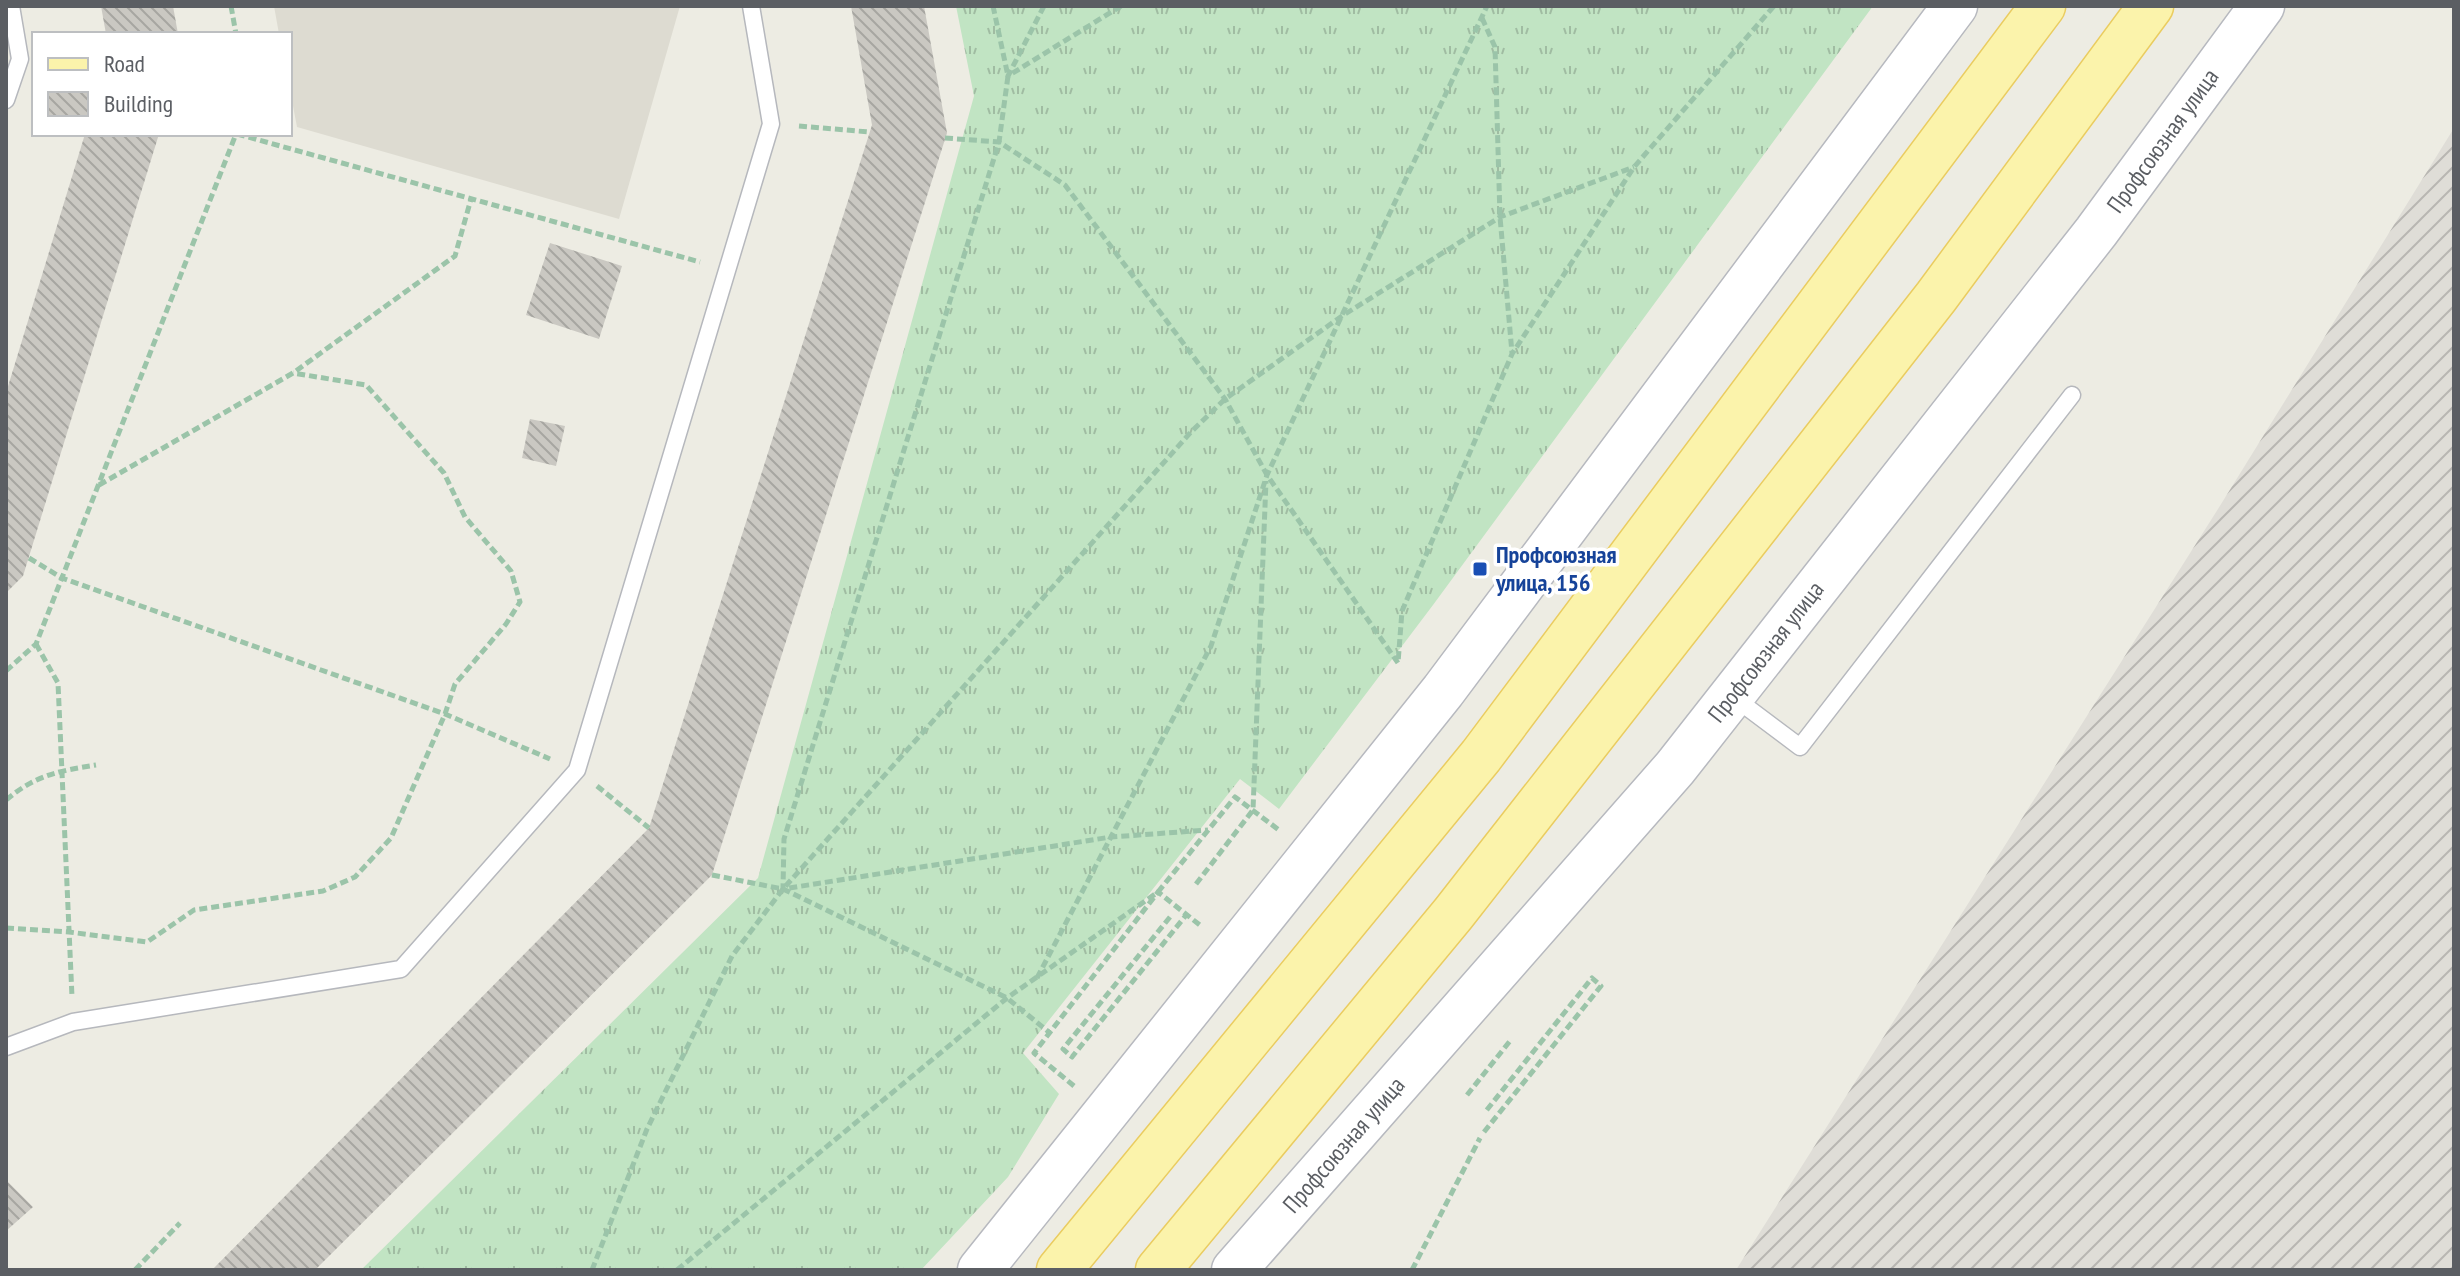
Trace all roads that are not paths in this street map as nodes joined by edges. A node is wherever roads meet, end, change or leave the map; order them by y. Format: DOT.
graph roads {
  1 [pos="11,6"];
  2 [pos="751,6"];
  3 [pos="1955,6"];
  4 [pos="2043,6"];
  5 [pos="2151,6"];
  6 [pos="2262,6"];
  7 [pos="6,100"];
  8 [pos="2072,395"];
  9 [pos="1732,696"];
  10 [pos="6,1047"];
  11 [pos="980,1270"];
  12 [pos="1059,1270"];
  13 [pos="1158,1270"];
  14 [pos="1234,1270"];
  1 -- 7 [label="lane"];
  2 -- 10 [label="lane"];
  3 -- 11 [label="main road"];
  4 -- 12 [label="main road"];
  5 -- 13 [label="main road"];
  6 -- 9 [label="main road, Профсоюзная улица"];
  8 -- 9 [label="lane"];
  9 -- 14 [label="main road, Профсоюзная улица"];
}
